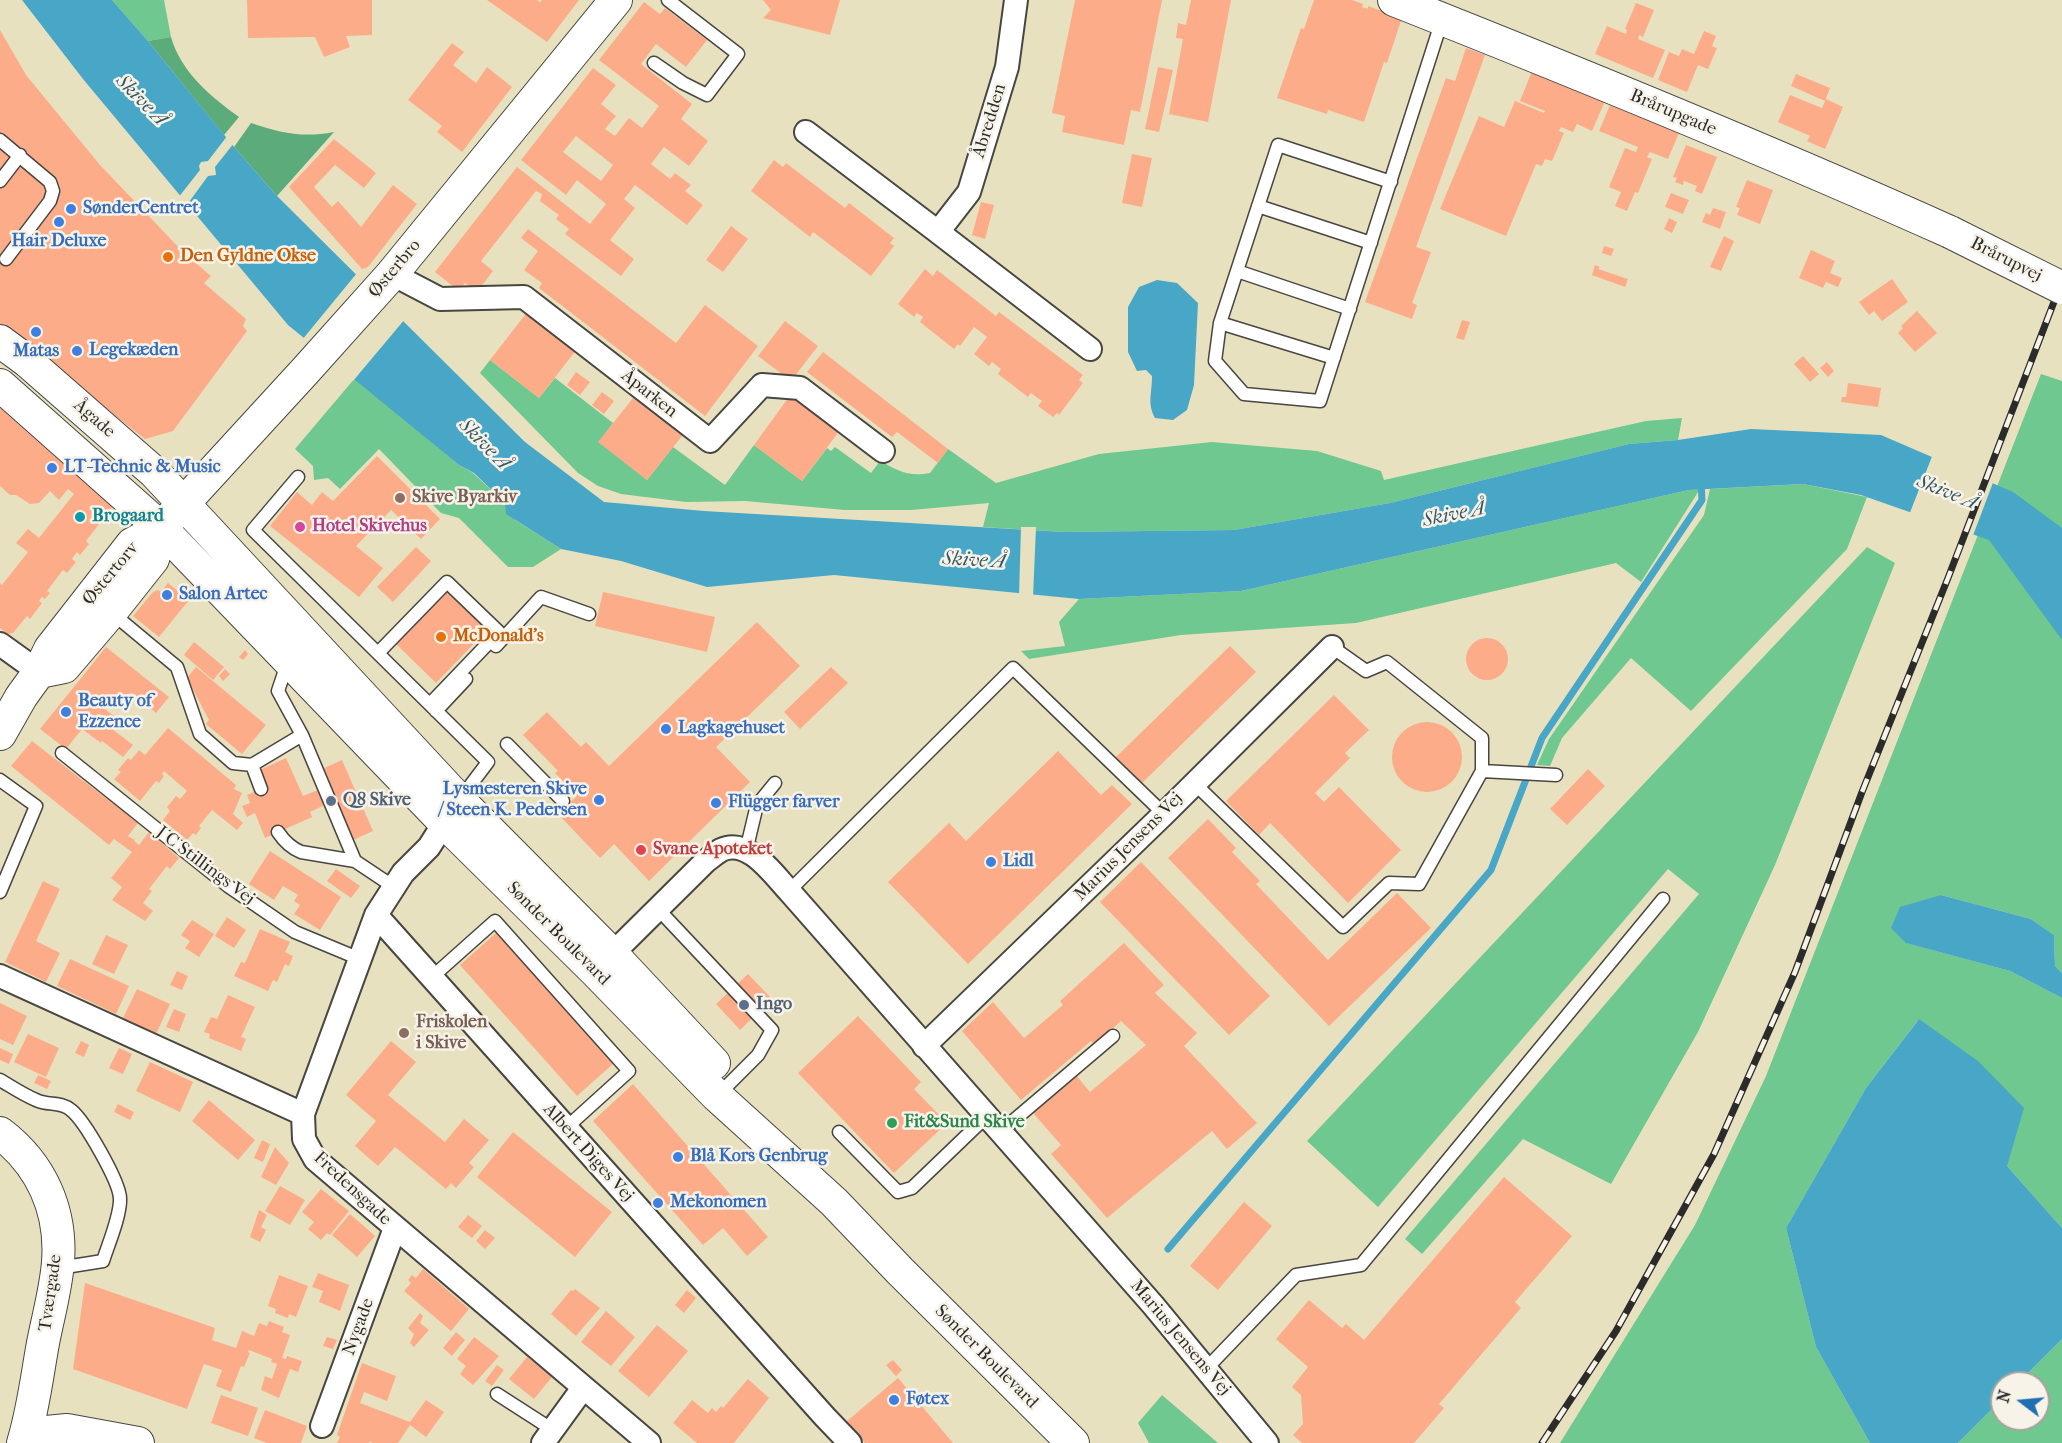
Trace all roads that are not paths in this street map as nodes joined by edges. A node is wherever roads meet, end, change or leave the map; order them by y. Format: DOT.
graph roads {
  1 [pos="616,0"];
  2 [pos="668,0"];
  3 [pos="1016,0"];
  4 [pos="1394,0"];
  5 [pos="1443,19"];
  6 [pos="654,63"];
  7 [pos="806,132"];
  8 [pos="0,140"];
  9 [pos="20,155"];
  10 [pos="0,182"];
  11 [pos="1390,182"];
  12 [pos="1258,206"];
  13 [pos="938,232"];
  14 [pos="1950,232"];
  15 [pos="1371,243"];
  16 [pos="6,260"];
  17 [pos="1237,272"];
  18 [pos="392,274"];
  19 [pos="2062,288"];
  20 [pos="1350,309"];
  21 [pos="1220,323"];
  22 [pos="0,341"];
  23 [pos="1090,349"];
  24 [pos="1334,358"];
  25 [pos="0,384"];
  26 [pos="883,451"];
  27 [pos="298,477"];
  28 [pos="184,502"];
  29 [pos="160,528"];
  30 [pos="111,612"];
  31 [pos="590,614"];
  32 [pos="0,644"];
  33 [pos="1332,647"];
  34 [pos="378,653"];
  35 [pos="288,660"];
  36 [pos="39,672"];
  37 [pos="433,708"];
  38 [pos="0,734"];
  39 [pos="302,735"];
  40 [pos="507,744"];
  41 [pos="62,753"];
  42 [pos="252,765"];
  43 [pos="1482,771"];
  44 [pos="1556,775"];
  45 [pos="0,780"];
  46 [pos="775,783"];
  47 [pos="1194,783"];
  48 [pos="261,789"];
  49 [pos="563,801"];
  50 [pos="452,811"];
  51 [pos="1164,814"];
  52 [pos="278,832"];
  53 [pos="746,851"];
  54 [pos="355,861"];
  55 [pos="394,887"];
  56 [pos="789,891"];
  57 [pos="0,892"];
  58 [pos="1663,899"];
  59 [pos="658,909"];
  60 [pos="376,915"];
  61 [pos="360,959"];
  62 [pos="604,962"];
  63 [pos="0,976"];
  64 [pos="431,978"];
  65 [pos="1113,1036"];
  66 [pos="924,1046"];
  67 [pos="0,1080"];
  68 [pos="724,1088"];
  69 [pos="303,1114"];
  70 [pos="994,1124"];
  71 [pos="566,1128"];
  72 [pos="839,1132"];
  73 [pos="0,1133"];
  74 [pos="395,1228"];
  75 [pos="57,1268"];
  76 [pos="900,1271"];
  77 [pos="1206,1369"];
  78 [pos="583,1388"];
  79 [pos="497,1394"];
  80 [pos="322,1426"];
  81 [pos="548,1436"];
  82 [pos="30,1440"];
  83 [pos="138,1443"];
  84 [pos="649,1443"];
  85 [pos="850,1443"];
  86 [pos="1044,1443"];
  87 [pos="1073,1443"];
  88 [pos="1267,1443"];
  1 -- 18 [label="street, Østerbro"];
  2 -- 6 [label="lane"];
  3 -- 13 [label="street, Åbredden"];
  4 -- 5 [label="street, Brårupgade"];
  5 -- 11 [label="lane"];
  5 -- 14 [label="street, Brårupgade"];
  7 -- 13 [label="street"];
  8 -- 9 [label="lane"];
  9 -- 10 [label="lane"];
  9 -- 16 [label="lane"];
  11 -- 12 [label="lane"];
  11 -- 15 [label="lane"];
  12 -- 15 [label="lane"];
  12 -- 17 [label="lane"];
  13 -- 23 [label="street"];
  14 -- 19 [label="street, Brårupvej, bridge"];
  15 -- 20 [label="lane"];
  17 -- 20 [label="lane"];
  17 -- 21 [label="lane"];
  18 -- 26 [label="street, Åparken"];
  18 -- 28 [label="street, Østerbro"];
  20 -- 24 [label="lane"];
  21 -- 24 [label="lane"];
  21 -- 24 [label="lane"];
  22 -- 28 [label="street, Ågade"];
  25 -- 29 [label="street, Ågade"];
  27 -- 34 [label="lane"];
  28 -- 29 [label="street, Østerbro"];
  28 -- 50 [label="street, Sønder Boulevard"];
  29 -- 30 [label="street, Østertorv"];
  29 -- 35 [label="street, Sønder Boulevard"];
  29 -- 36 [label="street, Østertorv"];
  30 -- 36 [label="street, Østertorv"];
  30 -- 42 [label="lane"];
  31 -- 37 [label="lane"];
  32 -- 36 [label="street"];
  33 -- 43 [label="lane"];
  33 -- 47 [label="street, Marius Jensens Vej"];
  34 -- 37 [label="lane"];
  34 -- 37 [label="lane"];
  35 -- 39 [label="lane"];
  35 -- 50 [label="street, Sønder Boulevard"];
  36 -- 38 [label="street, Østertorv"];
  37 -- 50 [label="lane"];
  39 -- 42 [label="lane"];
  39 -- 54 [label="lane"];
  40 -- 49 [label="lane"];
  41 -- 61 [label="lane, J C Stillings Vej"];
  42 -- 48 [label="lane"];
  43 -- 44 [label="lane"];
  43 -- 47 [label="lane"];
  45 -- 57 [label="lane"];
  46 -- 53 [label="lane"];
  47 -- 51 [label="street, Marius Jensens Vej"];
  50 -- 55 [label="street"];
  50 -- 62 [label="street, Sønder Boulevard"];
  51 -- 56 [label="lane"];
  51 -- 66 [label="street, Marius Jensens Vej"];
  52 -- 54 [label="lane"];
  53 -- 56 [label="street, Marius Jensens Vej"];
  53 -- 59 [label="street"];
  54 -- 55 [label="lane"];
  55 -- 60 [label="street"];
  56 -- 66 [label="street, Marius Jensens Vej"];
  58 -- 77 [label="lane"];
  59 -- 62 [label="street"];
  59 -- 68 [label="lane"];
  60 -- 61 [label="street"];
  60 -- 64 [label="street, Albert Diges Vej"];
  61 -- 69 [label="street"];
  62 -- 68 [label="street, Sønder Boulevard"];
  63 -- 69 [label="street"];
  64 -- 71 [label="street, Albert Diges Vej"];
  64 -- 71 [label="lane"];
  65 -- 70 [label="lane"];
  66 -- 70 [label="street, Marius Jensens Vej"];
  67 -- 75 [label="lane"];
  68 -- 76 [label="street, Sønder Boulevard"];
  69 -- 74 [label="street, Fredensgade"];
  70 -- 72 [label="lane"];
  70 -- 77 [label="street, Marius Jensens Vej"];
  71 -- 85 [label="street, Albert Diges Vej"];
  73 -- 75 [label="street, Tværgade"];
  74 -- 78 [label="street, Fredensgade"];
  74 -- 80 [label="street, Nygade"];
  75 -- 82 [label="street, Tværgade"];
  76 -- 86 [label="street, Sønder Boulevard"];
  76 -- 87 [label="street, Sønder Boulevard"];
  77 -- 88 [label="street, Marius Jensens Vej"];
  78 -- 81 [label="street"];
  78 -- 84 [label="street, Fredensgade"];
  79 -- 81 [label="lane"];
  82 -- 83 [label="street"];
}
